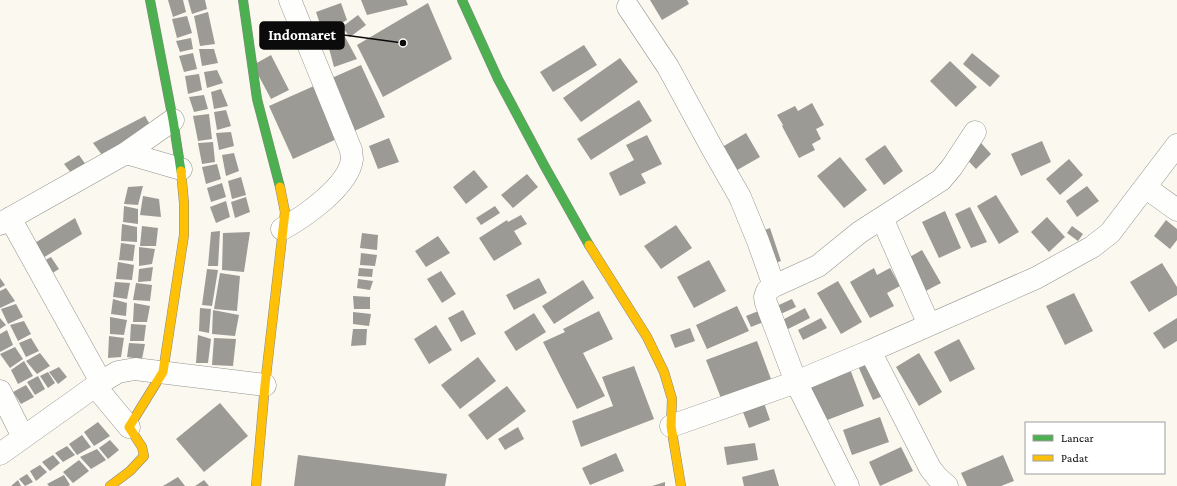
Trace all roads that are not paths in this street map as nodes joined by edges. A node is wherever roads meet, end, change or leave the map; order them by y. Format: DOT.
graph roads {
  1 [pos="150,0"];
  2 [pos="243,0"];
  3 [pos="290,0"];
  4 [pos="462,0"];
  5 [pos="628,7"];
  6 [pos="173,120"];
  7 [pos="975,132"];
  8 [pos="1177,145"];
  9 [pos="126,153"];
  10 [pos="180,169"];
  11 [pos="1145,187"];
  12 [pos="1177,210"];
  13 [pos="882,218"];
  14 [pos="5,221"];
  15 [pos="282,229"];
  16 [pos="774,286"];
  17 [pos="929,325"];
  18 [pos="870,351"];
  19 [pos="163,372"];
  20 [pos="796,382"];
  21 [pos="98,384"];
  22 [pos="265,385"];
  23 [pos="0,391"];
  24 [pos="671,426"];
  25 [pos="129,427"];
  26 [pos="23,437"];
  27 [pos="0,454"];
  28 [pos="110,486"];
  29 [pos="256,486"];
  30 [pos="681,486"];
  31 [pos="848,486"];
  32 [pos="947,486"];
  1 -- 6 [label="street"];
  2 -- 15 [label="street"];
  3 -- 15 [label="street"];
  4 -- 24 [label="street"];
  5 -- 16 [label="street"];
  6 -- 9 [label="street"];
  6 -- 10 [label="street"];
  7 -- 13 [label="street"];
  8 -- 11 [label="street"];
  9 -- 10 [label="street"];
  9 -- 14 [label="street"];
  10 -- 19 [label="street"];
  11 -- 12 [label="street"];
  11 -- 17 [label="street"];
  13 -- 16 [label="street"];
  13 -- 17 [label="street"];
  14 -- 21 [label="street"];
  15 -- 22 [label="street"];
  16 -- 20 [label="street"];
  17 -- 18 [label="street"];
  18 -- 20 [label="street"];
  18 -- 32 [label="street"];
  19 -- 21 [label="street"];
  19 -- 22 [label="street"];
  19 -- 25 [label="street"];
  20 -- 24 [label="street"];
  20 -- 31 [label="street"];
  21 -- 25 [label="street"];
  21 -- 26 [label="street"];
  22 -- 29 [label="street"];
  23 -- 26 [label="street"];
  24 -- 30 [label="street"];
  25 -- 28 [label="street"];
  26 -- 27 [label="street"];
}
